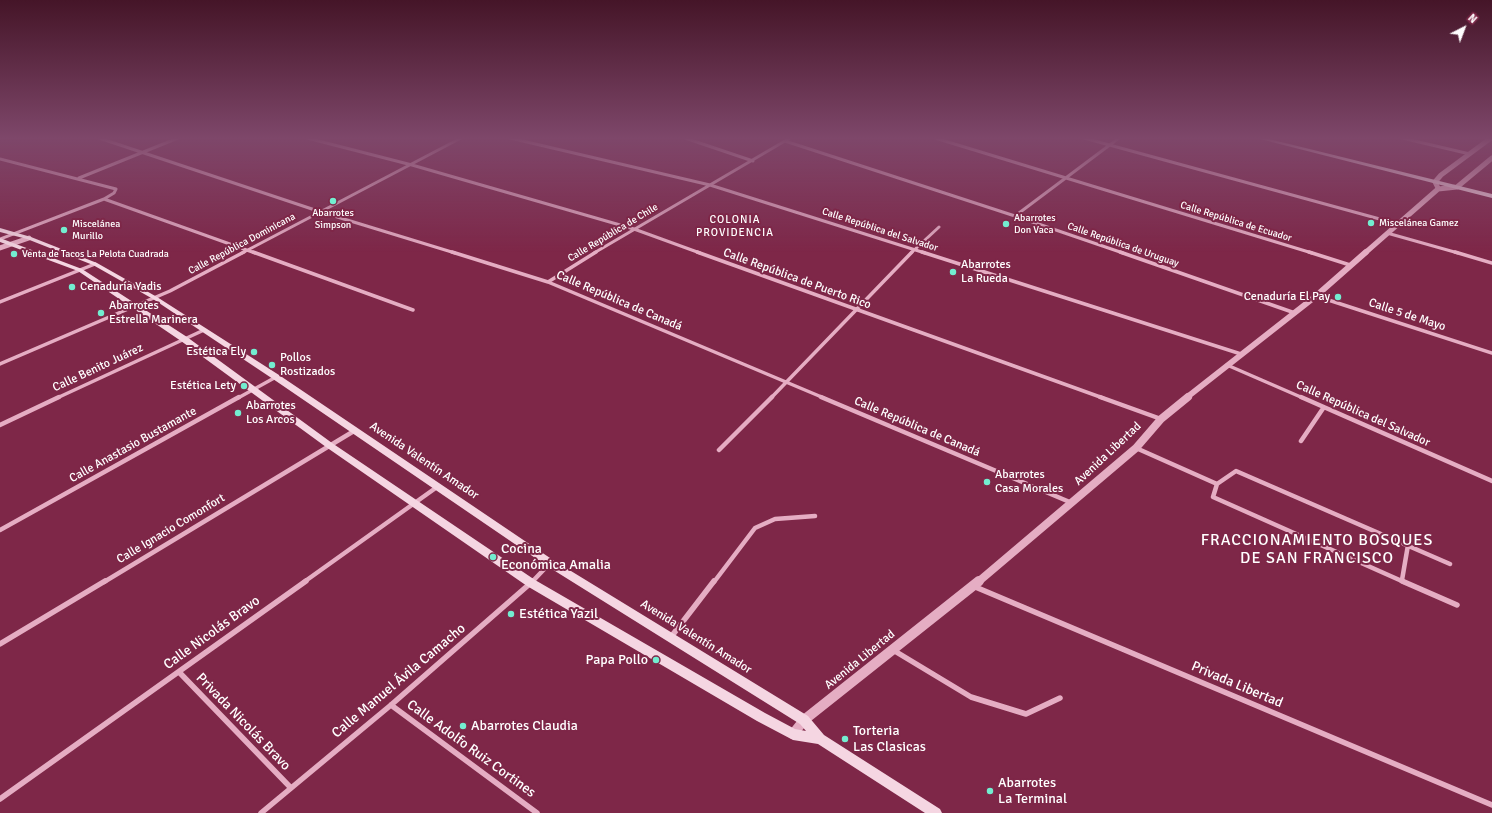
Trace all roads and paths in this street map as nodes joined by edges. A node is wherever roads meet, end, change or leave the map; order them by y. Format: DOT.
graph roads {
  1 [pos="69,176"];
  2 [pos="83,176"];
  3 [pos="215,176"];
  4 [pos="391,176"];
  5 [pos="450,176"];
  6 [pos="671,176"];
  7 [pos="726,176"];
  8 [pos="892,176"];
  9 [pos="1057,176"];
  10 [pos="1071,176"];
  11 [pos="1223,176"];
  12 [pos="1409,176"];
  13 [pos="1411,176"];
  14 [pos="1445,176"];
  15 [pos="1470,176"];
  16 [pos="78,178"];
  17 [pos="1067,179"];
  18 [pos="1437,183"];
  19 [pos="710,185"];
  20 [pos="1458,186"];
  21 [pos="1492,192"];
  22 [pos="1492,196"];
  23 [pos="104,199"];
  24 [pos="321,212"];
  25 [pos="1015,216"];
  26 [pos="1398,224"];
  27 [pos="938,227"];
  28 [pos="634,229"];
  29 [pos="0,230"];
  30 [pos="14,233"];
  31 [pos="1387,233"];
  32 [pos="29,238"];
  33 [pos="0,240"];
  34 [pos="12,244"];
  35 [pos="0,248"];
  36 [pos="248,250"];
  37 [pos="914,250"];
  38 [pos="1492,263"];
  39 [pos="94,264"];
  40 [pos="1350,265"];
  41 [pos="80,270"];
  42 [pos="548,282"];
  43 [pos="1316,296"];
  44 [pos="155,298"];
  45 [pos="0,302"];
  46 [pos="135,306"];
  47 [pos="413,310"];
  48 [pos="856,311"];
  49 [pos="1295,313"];
  50 [pos="204,330"];
  51 [pos="184,339"];
  52 [pos="1492,353"];
  53 [pos="1241,354"];
  54 [pos="0,364"];
  55 [pos="1227,365"];
  56 [pos="276,377"];
  57 [pos="787,383"];
  58 [pos="252,390"];
  59 [pos="1324,408"];
  60 [pos="1161,419"];
  61 [pos="0,425"];
  62 [pos="354,431"];
  63 [pos="1301,441"];
  64 [pos="329,445"];
  65 [pos="1136,448"];
  66 [pos="718,450"];
  67 [pos="1492,474"];
  68 [pos="1491,480"];
  69 [pos="1217,484"];
  70 [pos="438,487"];
  71 [pos="414,503"];
  72 [pos="1072,503"];
  73 [pos="815,516"];
  74 [pos="0,530"];
  75 [pos="1408,546"];
  76 [pos="550,563"];
  77 [pos="1450,564"];
  78 [pos="1402,580"];
  79 [pos="531,583"];
  80 [pos="973,586"];
  81 [pos="1457,605"];
  82 [pos="670,638"];
  83 [pos="0,644"];
  84 [pos="892,650"];
  85 [pos="179,672"];
  86 [pos="1060,698"];
  87 [pos="391,705"];
  88 [pos="804,720"];
  89 [pos="793,734"];
  90 [pos="820,739"];
  91 [pos="291,788"];
  92 [pos="0,800"];
  93 [pos="1492,805"];
  94 [pos="261,813"];
  95 [pos="538,813"];
  96 [pos="936,813"];
  1 -- 16 [label="street"];
  2 -- 16 [label="street"];
  3 -- 24 [label="street, Calle República de Canadá"];
  4 -- 24 [label="street, Calle República Dominicana"];
  5 -- 28 [label="street, Calle República de Puerto Rico"];
  6 -- 19 [label="street, Calle República del Salvador"];
  7 -- 19 [label="street, Calle República de Chile"];
  8 -- 25 [label="street, Calle República de Uruguay"];
  9 -- 17 [label="street, Calle República de Ecuador"];
  10 -- 17 [label="street"];
  11 -- 26 [label="street"];
  12 -- 18 [label="main road"];
  13 -- 18 [label="main road"];
  14 -- 18 [label="street, Avenida Libertad"];
  15 -- 20 [label="street"];
  16 -- 23 [label="street"];
  17 -- 25 [label="street"];
  17 -- 40 [label="street, Calle República de Ecuador"];
  18 -- 20 [label="main road"];
  18 -- 26 [label="street, Avenida Libertad"];
  19 -- 28 [label="street, Calle República de Chile"];
  19 -- 37 [label="street, Calle República del Salvador"];
  20 -- 21 [label="main road"];
  20 -- 22 [label="main road"];
  23 -- 30 [label="street"];
  23 -- 36 [label="street"];
  24 -- 36 [label="street, Calle República Dominicana"];
  24 -- 42 [label="street, Calle República de Canadá"];
  25 -- 49 [label="street, Calle República de Uruguay"];
  26 -- 31 [label="street, Avenida Libertad"];
  27 -- 37 [label="street"];
  28 -- 42 [label="street, Calle República de Chile"];
  28 -- 48 [label="street, Calle República de Puerto Rico"];
  29 -- 30 [label="main road, Avenida Valentín Amador"];
  30 -- 32 [label="main road, Avenida Valentín Amador"];
  30 -- 33 [label="street"];
  31 -- 38 [label="street"];
  31 -- 40 [label="street, Avenida Libertad"];
  32 -- 34 [label="street"];
  32 -- 39 [label="main road, Avenida Valentín Amador"];
  33 -- 34 [label="main road, Avenida Valentín Amador"];
  34 -- 35 [label="street"];
  34 -- 41 [label="main road, Avenida Valentín Amador"];
  36 -- 44 [label="street, Calle República Dominicana"];
  36 -- 47 [label="street"];
  37 -- 48 [label="street"];
  37 -- 53 [label="street, Calle República del Salvador"];
  39 -- 41 [label="street"];
  39 -- 44 [label="main road, Avenida Valentín Amador"];
  40 -- 43 [label="street, Avenida Libertad"];
  41 -- 45 [label="street"];
  41 -- 46 [label="main road, Avenida Valentín Amador"];
  42 -- 57 [label="street, Calle República de Canadá"];
  43 -- 49 [label="street, Avenida Libertad"];
  43 -- 52 [label="street, Calle 5 de Mayo"];
  44 -- 46 [label="street, Calle República Dominicana"];
  44 -- 50 [label="main road, Avenida Valentín Amador"];
  46 -- 51 [label="main road, Avenida Valentín Amador"];
  46 -- 54 [label="street, Calle República Dominicana"];
  48 -- 57 [label="street"];
  48 -- 60 [label="street, Calle República de Puerto Rico"];
  49 -- 53 [label="street, Avenida Libertad"];
  50 -- 51 [label="street, Calle Benito Juárez"];
  50 -- 56 [label="main road, Avenida Valentín Amador"];
  51 -- 58 [label="main road, Avenida Valentín Amador"];
  51 -- 61 [label="street, Calle Benito Juárez"];
  53 -- 55 [label="street, Avenida Libertad"];
  55 -- 59 [label="street, Calle República del Salvador"];
  55 -- 60 [label="street, Avenida Libertad"];
  56 -- 58 [label="street, Calle Anastasio Bustamante"];
  56 -- 62 [label="main road, Avenida Valentín Amador"];
  57 -- 66 [label="street"];
  57 -- 72 [label="street, Calle República de Canadá"];
  58 -- 64 [label="main road, Avenida Valentín Amador"];
  58 -- 74 [label="street, Calle Anastasio Bustamante"];
  59 -- 63 [label="street"];
  59 -- 68 [label="street, Calle República del Salvador"];
  60 -- 65 [label="street, Avenida Libertad"];
  62 -- 64 [label="street, Calle Ignacio Comonfort"];
  62 -- 70 [label="main road, Avenida Valentín Amador"];
  64 -- 71 [label="main road, Avenida Valentín Amador"];
  64 -- 83 [label="street, Calle Ignacio Comonfort"];
  65 -- 69 [label="street"];
  65 -- 72 [label="street, Avenida Libertad"];
  67 -- 68 [label="street"];
  69 -- 75 [label="street"];
  69 -- 78 [label="street"];
  70 -- 71 [label="street, Calle Nicolás Bravo"];
  70 -- 76 [label="main road, Avenida Valentín Amador"];
  71 -- 79 [label="main road, Avenida Valentín Amador"];
  71 -- 85 [label="street, Calle Nicolás Bravo"];
  72 -- 80 [label="street, Avenida Libertad"];
  73 -- 82 [label="street"];
  75 -- 77 [label="street"];
  75 -- 78 [label="street"];
  76 -- 79 [label="street, Calle Manuel Ávila Camacho"];
  76 -- 82 [label="main road, Avenida Valentín Amador"];
  78 -- 81 [label="street"];
  79 -- 87 [label="street, Calle Manuel Ávila Camacho"];
  79 -- 89 [label="main road, Avenida Valentín Amador"];
  80 -- 84 [label="street, Avenida Libertad"];
  80 -- 93 [label="street, Privada Libertad"];
  82 -- 88 [label="main road, Avenida Valentín Amador"];
  84 -- 86 [label="street"];
  84 -- 88 [label="street, Avenida Libertad"];
  85 -- 91 [label="street, Privada Nicolás Bravo"];
  85 -- 92 [label="street, Calle Nicolás Bravo"];
  87 -- 91 [label="street, Calle Manuel Ávila Camacho"];
  87 -- 95 [label="street, Calle Adolfo Ruiz Cortines"];
  88 -- 89 [label="street, Avenida Libertad"];
  88 -- 90 [label="main road, Avenida Valentín Amador"];
  89 -- 90 [label="main road, Avenida Valentín Amador"];
  90 -- 96 [label="main road, Avenida Valentín Amador"];
  91 -- 94 [label="street, Calle Manuel Ávila Camacho"];
}
